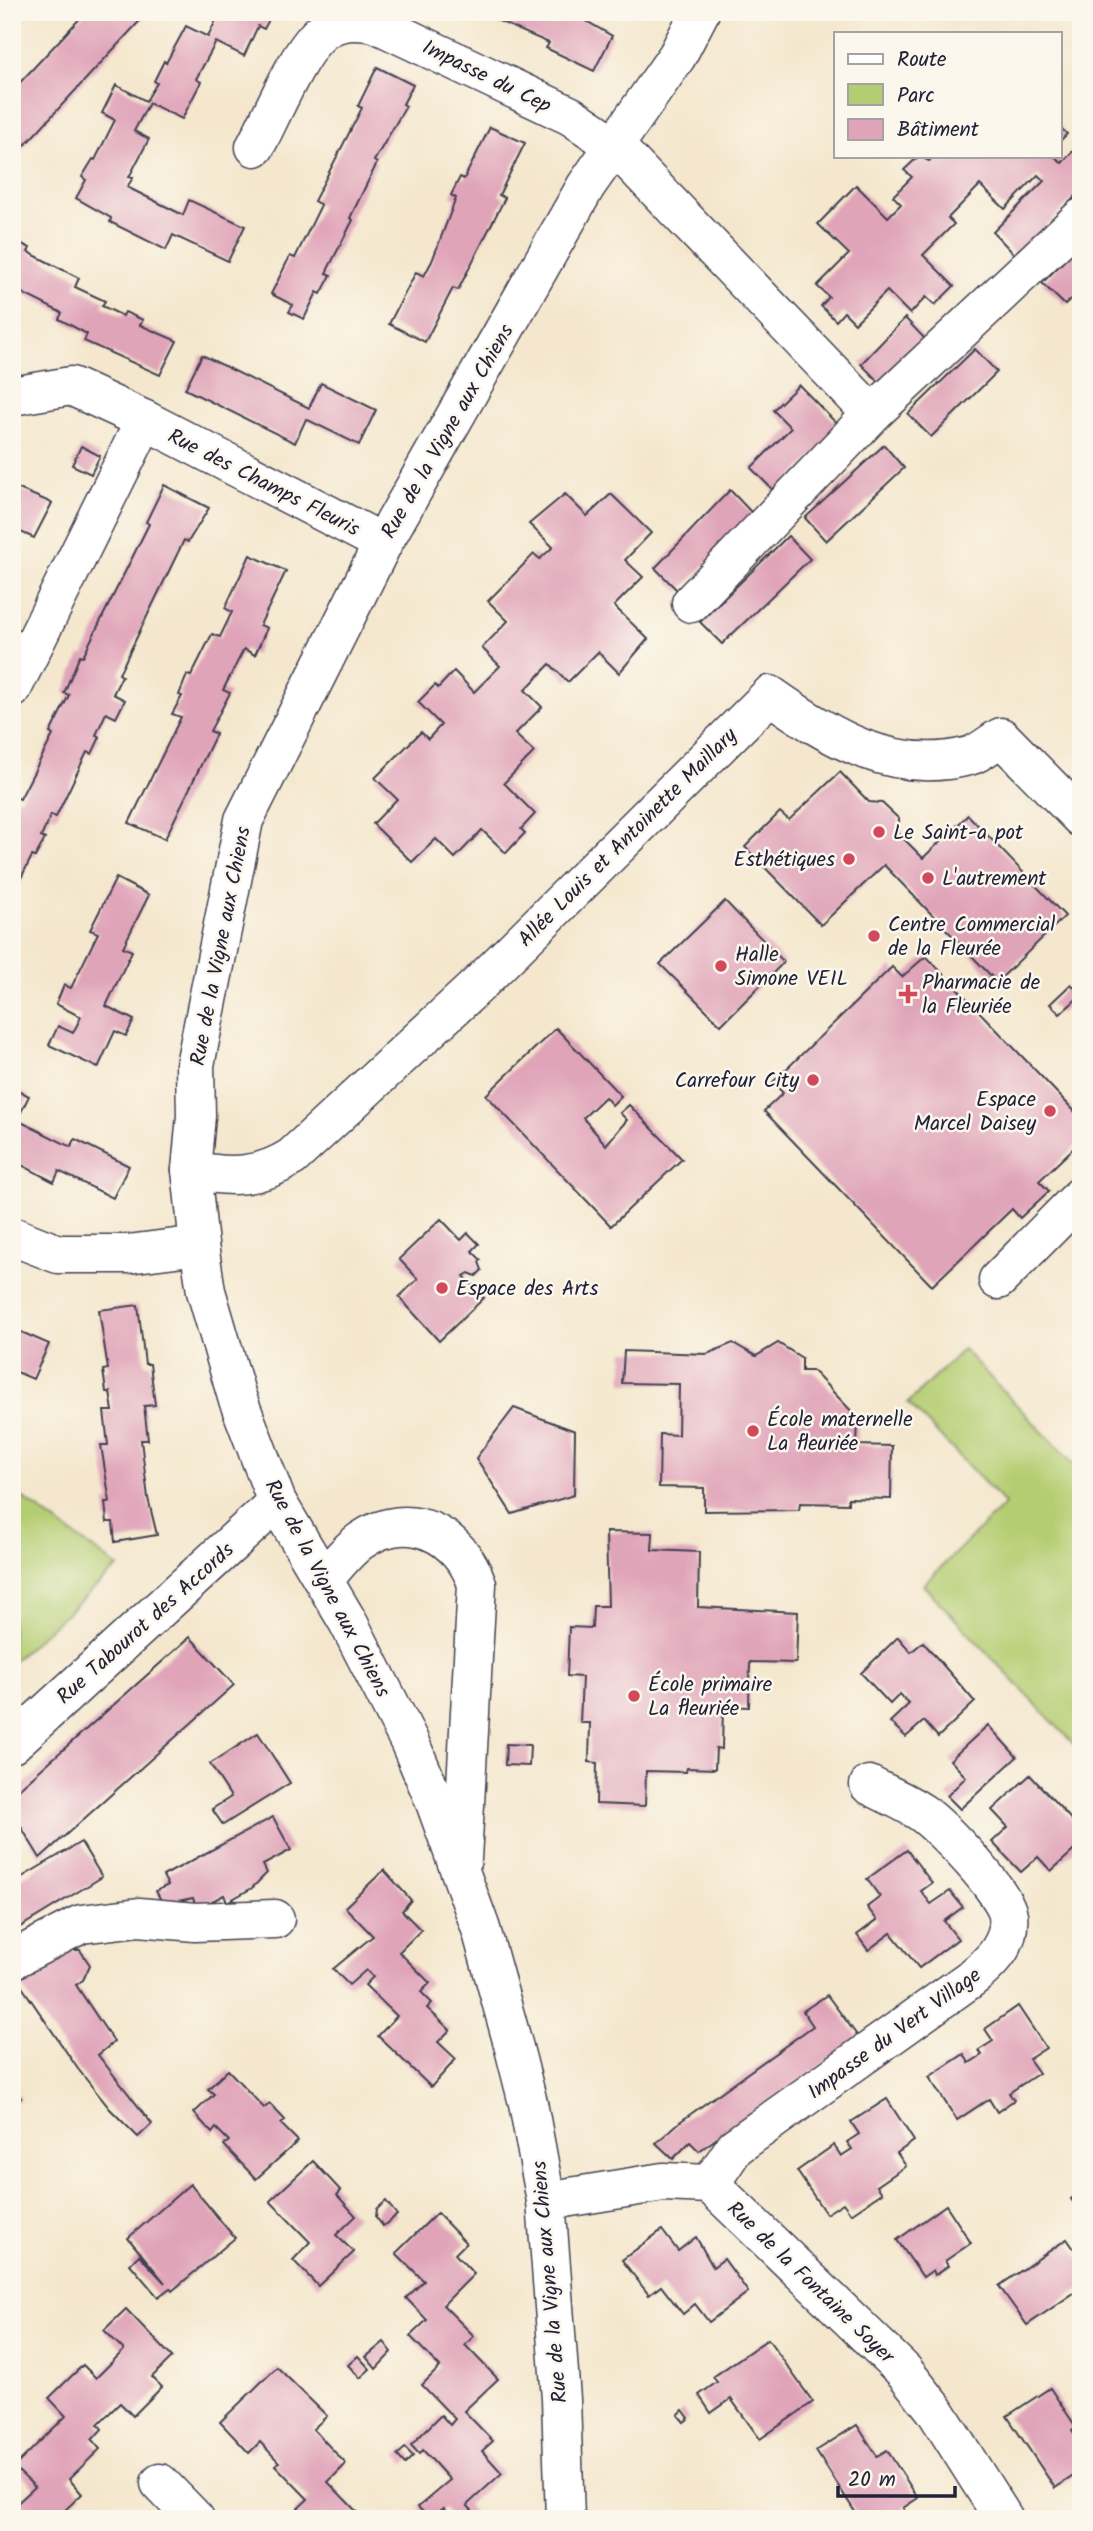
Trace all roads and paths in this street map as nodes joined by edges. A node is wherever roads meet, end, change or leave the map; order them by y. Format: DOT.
graph roads {
  1 [pos="700,12"];
  2 [pos="614,145"];
  3 [pos="255,147"];
  4 [pos="1081,218"];
  5 [pos="12,396"];
  6 [pos="872,414"];
  7 [pos="145,420"];
  8 [pos="383,543"];
  9 [pos="691,603"];
  10 [pos="12,689"];
  11 [pos="1081,818"];
  12 [pos="191,1170"];
  13 [pos="1081,1196"];
  14 [pos="12,1236"];
  15 [pos="199,1245"];
  16 [pos="998,1280"];
  17 [pos="277,1502"];
  18 [pos="324,1579"];
  19 [pos="12,1744"];
  20 [pos="869,1785"];
  21 [pos="461,1871"];
  22 [pos="275,1919"];
  23 [pos="12,1960"];
  24 [pos="710,2184"];
  25 [pos="546,2201"];
  26 [pos="160,2483"];
  27 [pos="195,2519"];
  28 [pos="565,2519"];
  29 [pos="1004,2519"];
  1 -- 2 [label="street, Rue de la Vigne aux Chiens"];
  2 -- 3 [label="street, Impasse du Cep"];
  2 -- 6 [label="street, Impasse du Cep"];
  2 -- 8 [label="street, Rue de la Vigne aux Chiens"];
  4 -- 6 [label="street"];
  5 -- 7 [label="street, Rue des Champs Fleuris"];
  6 -- 9 [label="street"];
  7 -- 8 [label="street, Rue des Champs Fleuris"];
  7 -- 10 [label="street, Rue des Champs Fleuris"];
  8 -- 12 [label="street, Rue de la Vigne aux Chiens"];
  11 -- 12 [label="street, Allée Louis et Antoinette Maillary"];
  12 -- 15 [label="street, Rue de la Vigne aux Chiens"];
  13 -- 16 [label="street"];
  14 -- 15 [label="street"];
  15 -- 17 [label="street, Rue de la Vigne aux Chiens"];
  17 -- 18 [label="street, Rue de la Vigne aux Chiens"];
  17 -- 19 [label="street, Rue Tabourot des Accords"];
  18 -- 21 [label="street, Rue de la Vigne aux Chiens"];
  18 -- 21 [label="street"];
  20 -- 24 [label="street, Impasse du Vert Village"];
  21 -- 25 [label="street, Rue de la Vigne aux Chiens"];
  22 -- 23 [label="street"];
  24 -- 25 [label="street, Rue de la Fontaine Soyer"];
  24 -- 29 [label="street, Rue de la Fontaine Soyer"];
  25 -- 28 [label="street, Rue de la Vigne aux Chiens"];
  26 -- 27 [label="street"];
}
